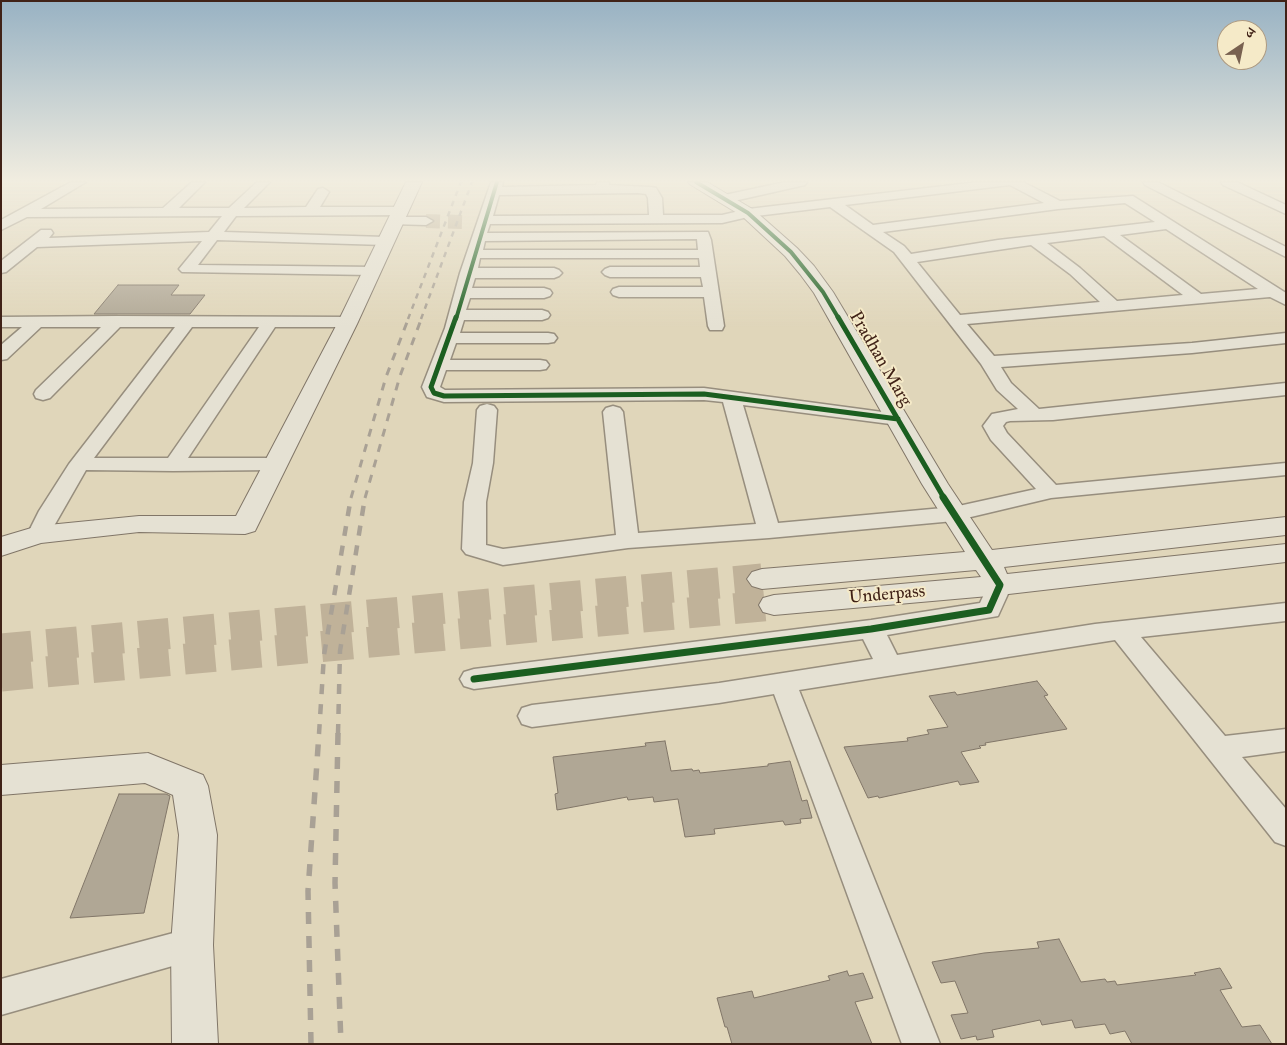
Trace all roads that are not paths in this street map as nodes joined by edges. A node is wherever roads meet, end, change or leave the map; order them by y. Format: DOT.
graph roads {
  1 [pos="50,231"];
  2 [pos="218,231"];
  3 [pos="299,231"];
  4 [pos="390,231"];
  5 [pos="479,231"];
  6 [pos="566,231"];
  7 [pos="642,231"];
  8 [pos="703,231"];
  9 [pos="768,231"];
  10 [pos="872,231"];
  11 [pos="1118,231"];
  12 [pos="1178,231"];
  13 [pos="1243,231"];
  14 [pos="1107,232"];
  15 [pos="703,236"];
  16 [pos="213,237"];
  17 [pos="1034,240"];
  18 [pos="34,243"];
  19 [pos="1286,253"];
  20 [pos="705,254"];
  21 [pos="906,259"];
  22 [pos="1,269"];
  23 [pos="371,270"];
  24 [pos="610,272"];
  25 [pos="707,272"];
  26 [pos="468,273"];
  27 [pos="554,273"];
  28 [pos="620,292"];
  29 [pos="710,292"];
  30 [pos="463,293"];
  31 [pos="544,294"];
  32 [pos="1280,296"];
  33 [pos="1198,299"];
  34 [pos="1114,307"];
  35 [pos="457,315"];
  36 [pos="542,315"];
  37 [pos="117,320"];
  38 [pos="955,320"];
  39 [pos="188,321"];
  40 [pos="271,321"];
  41 [pos="1,322"];
  42 [pos="37,322"];
  43 [pos="348,322"];
  44 [pos="716,326"];
  45 [pos="449,338"];
  46 [pos="548,338"];
  47 [pos="1286,338"];
  48 [pos="1,355"];
  49 [pos="989,362"];
  50 [pos="439,365"];
  51 [pos="540,365"];
  52 [pos="1286,389"];
  53 [pos="43,394"];
  54 [pos="731,397"];
  55 [pos="487,410"];
  56 [pos="613,412"];
  57 [pos="1034,414"];
  58 [pos="898,419"];
  59 [pos="79,464"];
  60 [pos="275,464"];
  61 [pos="173,465"];
  62 [pos="1286,469"];
  63 [pos="1051,492"];
  64 [pos="954,514"];
  65 [pos="1286,526"];
  66 [pos="769,531"];
  67 [pos="38,535"];
  68 [pos="628,541"];
  69 [pos="1,547"];
  70 [pos="1286,553"];
  71 [pos="985,560"];
  72 [pos="1000,585"];
  73 [pos="1286,612"];
  74 [pos="871,629"];
  75 [pos="1121,630"];
  76 [pos="890,666"];
  77 [pos="474,679"];
  78 [pos="784,683"];
  79 [pos="532,716"];
  80 [pos="1286,740"];
  81 [pos="1217,749"];
  82 [pos="1,780"];
  83 [pos="1286,832"];
  84 [pos="192,945"];
  85 [pos="1,997"];
  86 [pos="195,1044"];
  87 [pos="921,1044"];
  1 -- 18 [label="street"];
  2 -- 16 [label="street"];
  3 -- 16 [label="street"];
  4 -- 23 [label="street"];
  5 -- 26 [label="street"];
  6 -- 20 [label="street"];
  7 -- 15 [label="street"];
  8 -- 15 [label="street"];
  9 -- 58 [label="street, Pradhan Marg"];
  10 -- 21 [label="street"];
  11 -- 14 [label="street"];
  12 -- 32 [label="street"];
  13 -- 19 [label="street"];
  14 -- 17 [label="street"];
  14 -- 33 [label="street"];
  15 -- 20 [label="street"];
  16 -- 18 [label="street"];
  16 -- 23 [label="street"];
  17 -- 21 [label="street"];
  17 -- 34 [label="street"];
  18 -- 22 [label="street"];
  20 -- 25 [label="street"];
  21 -- 38 [label="street"];
  23 -- 43 [label="street"];
  24 -- 25 [label="street"];
  25 -- 29 [label="street"];
  26 -- 27 [label="street"];
  26 -- 30 [label="street"];
  28 -- 29 [label="street"];
  29 -- 44 [label="street"];
  30 -- 31 [label="street"];
  30 -- 35 [label="street"];
  32 -- 33 [label="street"];
  33 -- 34 [label="street"];
  34 -- 38 [label="street"];
  35 -- 36 [label="street"];
  35 -- 45 [label="street"];
  37 -- 39 [label="street"];
  37 -- 42 [label="street"];
  37 -- 53 [label="street"];
  38 -- 49 [label="street"];
  39 -- 40 [label="street"];
  39 -- 59 [label="street"];
  40 -- 43 [label="street"];
  40 -- 61 [label="street"];
  41 -- 42 [label="street"];
  42 -- 48 [label="street"];
  43 -- 60 [label="street"];
  45 -- 46 [label="street"];
  45 -- 50 [label="street"];
  47 -- 49 [label="street"];
  49 -- 57 [label="street"];
  50 -- 51 [label="street"];
  50 -- 54 [label="street"];
  52 -- 57 [label="street"];
  54 -- 58 [label="street"];
  54 -- 66 [label="street"];
  55 -- 68 [label="street"];
  56 -- 68 [label="street"];
  57 -- 63 [label="street"];
  58 -- 64 [label="street, Pradhan Marg"];
  59 -- 61 [label="street"];
  59 -- 67 [label="street"];
  60 -- 61 [label="street"];
  60 -- 67 [label="street"];
  62 -- 63 [label="street"];
  63 -- 64 [label="street"];
  64 -- 66 [label="street"];
  64 -- 71 [label="street, Pradhan Marg"];
  65 -- 71 [label="street, Underpass"];
  66 -- 68 [label="street"];
  67 -- 69 [label="street"];
  70 -- 72 [label="street, Underpass"];
  71 -- 72 [label="street, Pradhan Marg"];
  71 -- 72 [label="street, Underpass"];
  72 -- 74 [label="street"];
  73 -- 75 [label="street"];
  74 -- 76 [label="street"];
  74 -- 77 [label="street"];
  75 -- 76 [label="street"];
  75 -- 81 [label="street"];
  76 -- 78 [label="street"];
  78 -- 79 [label="street"];
  78 -- 87 [label="street"];
  80 -- 81 [label="street"];
  81 -- 83 [label="street"];
  82 -- 84 [label="street"];
  84 -- 85 [label="street"];
  84 -- 86 [label="street"];
}
